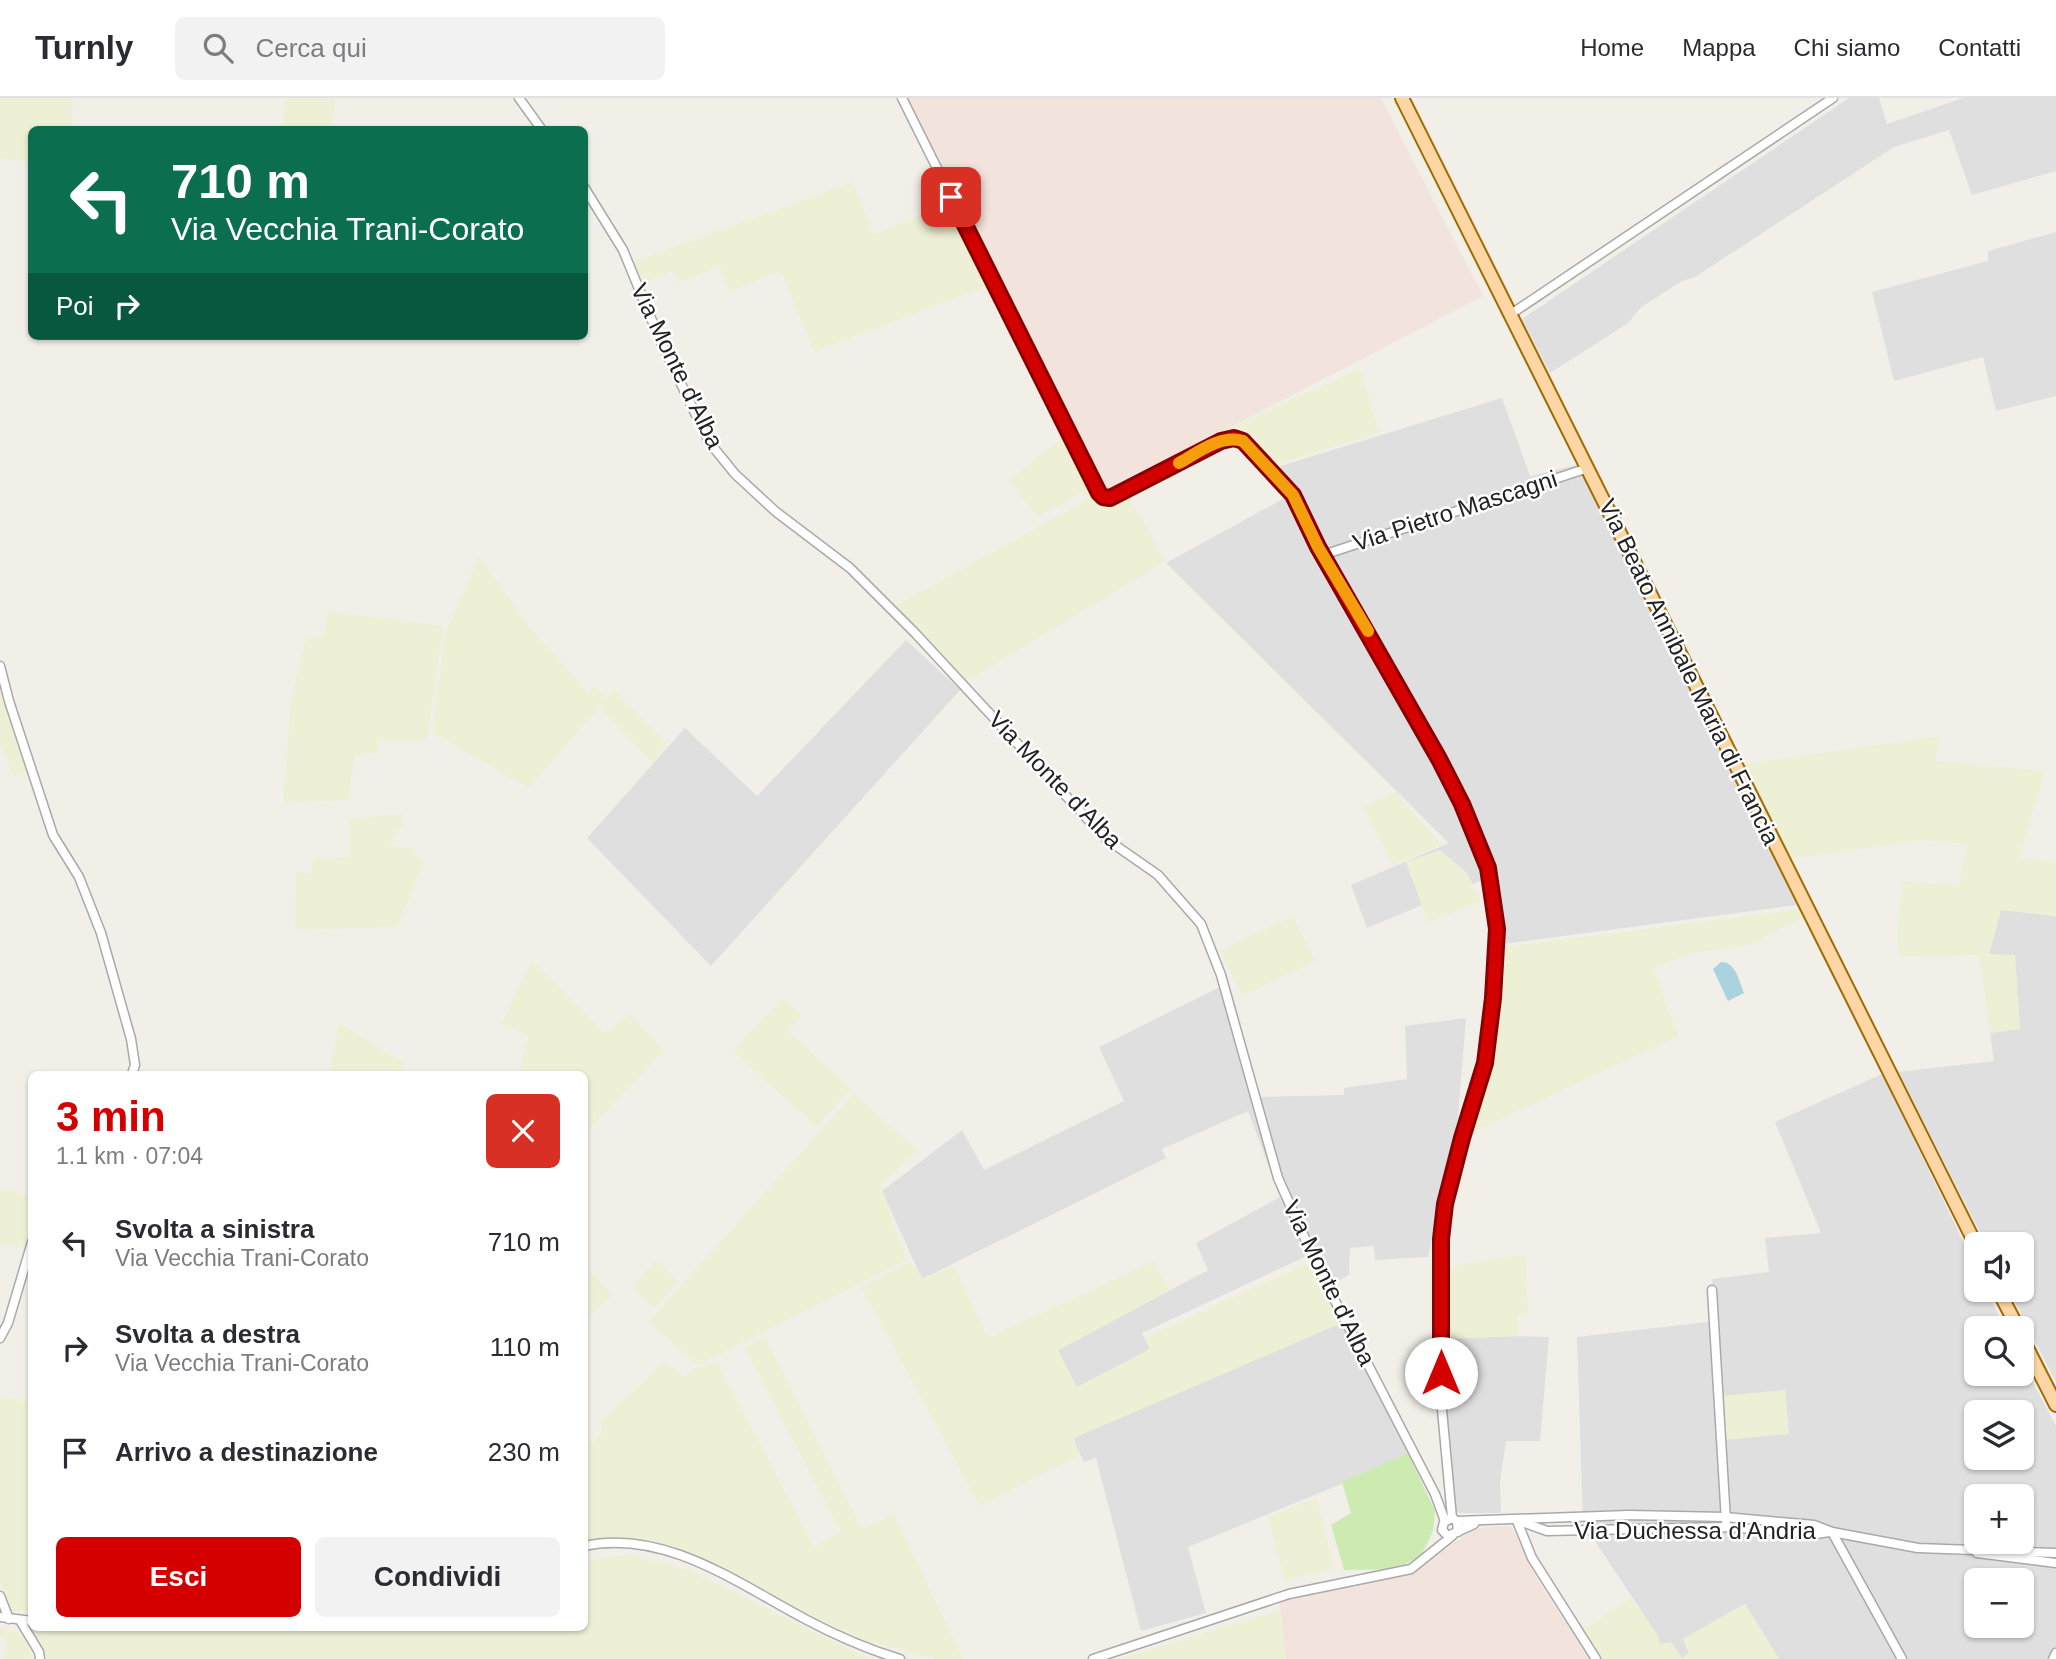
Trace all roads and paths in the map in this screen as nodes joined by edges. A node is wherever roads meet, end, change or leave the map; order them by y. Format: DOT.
graph roads {
  1 [pos="519,98"];
  2 [pos="902,98"];
  3 [pos="1402,98"];
  4 [pos="1833,98"];
  5 [pos="539,126"];
  6 [pos="588,193"];
  7 [pos="1511,314"];
  8 [pos="1588,468"];
  9 [pos="1322,555"];
  10 [pos="0,666"];
  11 [pos="133,1071"];
  12 [pos="1969,1232"];
  13 [pos="28,1255"];
  14 [pos="1712,1290"];
  15 [pos="0,1338"];
  16 [pos="2034,1362"];
  17 [pos="2056,1405"];
  18 [pos="1450,1482"];
  19 [pos="1434,1494"];
  20 [pos="1725,1517"];
  21 [pos="1517,1521"];
  22 [pos="1449,1522"];
  23 [pos="1477,1522"];
  24 [pos="1727,1527"];
  25 [pos="1832,1531"];
  26 [pos="1455,1534"];
  27 [pos="588,1545"];
  28 [pos="1961,1550"];
  29 [pos="2056,1553"];
  30 [pos="1426,1559"];
  31 [pos="2056,1563"];
  32 [pos="0,1596"];
  33 [pos="5,1618"];
  34 [pos="28,1621"];
  35 [pos="21,1622"];
  36 [pos="2056,1653"];
  37 [pos="40,1659"];
  38 [pos="900,1659"];
  39 [pos="1093,1659"];
  40 [pos="1596,1659"];
  41 [pos="1902,1659"];
  42 [pos="2053,1659"];
  1 -- 5 [label="street"];
  2 -- 9 [label="street"];
  3 -- 7 [label="main road, Via Beato Annibale Maria di Francia"];
  4 -- 7 [label="street"];
  6 -- 19 [label="street, Via Monte d'Alba"];
  7 -- 8 [label="main road, Via Beato Annibale Maria di Francia"];
  8 -- 9 [label="street, Via Pietro Mascagni"];
  8 -- 12 [label="main road, Via Beato Annibale Maria di Francia"];
  9 -- 18 [label="street"];
  10 -- 11 [label="street"];
  13 -- 15 [label="street"];
  14 -- 20 [label="street"];
  16 -- 17 [label="main road"];
  18 -- 19 [label="street"];
  18 -- 22 [label="street"];
  19 -- 22 [label="street, Via Monte d'Alba"];
  20 -- 21 [label="street, Via Duchessa d'Andria"];
  20 -- 24 [label="street"];
  20 -- 25 [label="street, Via Duchessa d'Andria"];
  21 -- 23 [label="street, Via Duchessa d'Andria"];
  21 -- 24 [label="street, Via Duchessa d'Andria"];
  21 -- 40 [label="street"];
  22 -- 23 [label="street, Via Duchessa d'Andria"];
  22 -- 26 [label="street"];
  22 -- 26 [label="street"];
  22 -- 30 [label="street"];
  23 -- 26 [label="street, Via Duchessa d'Andria"];
  24 -- 25 [label="street, Via Duchessa d'Andria"];
  25 -- 28 [label="street, Via Duchessa d'Andria"];
  25 -- 41 [label="street"];
  26 -- 30 [label="street, Via Duchessa d'Andria"];
  27 -- 38 [label="street"];
  28 -- 29 [label="street, Via Duchessa d'Andria"];
  28 -- 31 [label="street, Via Duchessa d'Andria"];
  30 -- 39 [label="street, Via Duchessa d'Andria"];
  32 -- 33 [label="street"];
  33 -- 35 [label="street"];
  34 -- 35 [label="street"];
  35 -- 37 [label="street"];
  36 -- 42 [label="street"];
}
